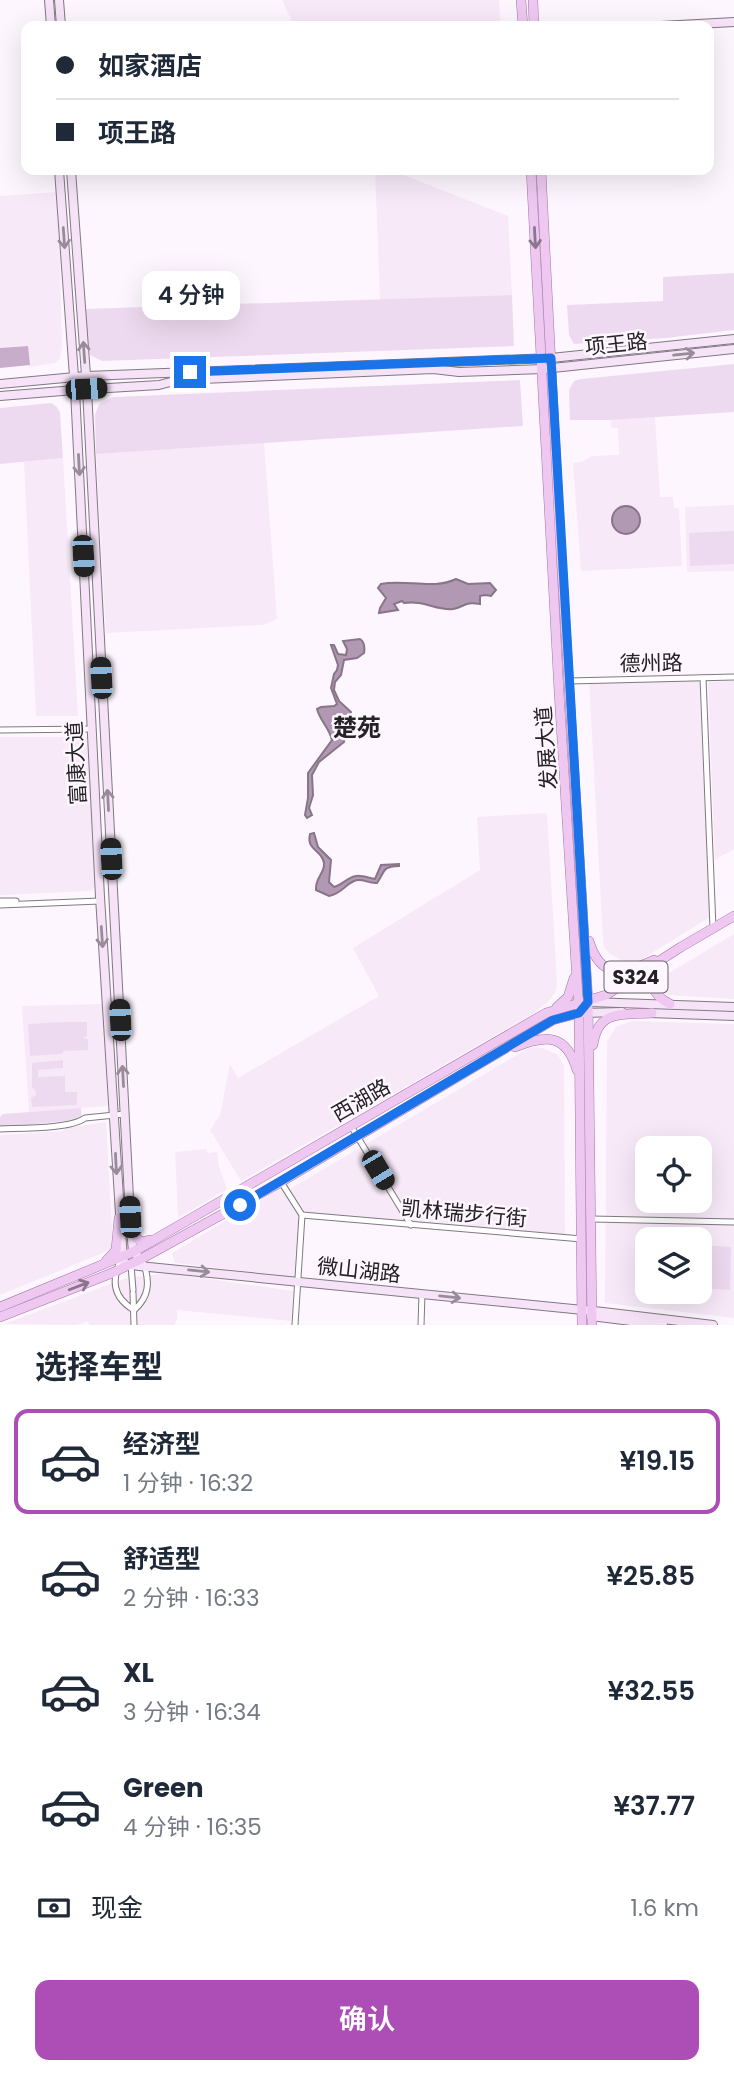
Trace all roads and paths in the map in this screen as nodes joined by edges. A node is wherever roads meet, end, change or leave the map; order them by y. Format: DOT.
graph roads {
  1 [pos="49,0"];
  2 [pos="59,0"];
  3 [pos="521,0"];
  4 [pos="533,0"];
  5 [pos="51,21"];
  6 [pos="61,21"];
  7 [pos="523,21"];
  8 [pos="534,21"];
  9 [pos="734,22"];
  10 [pos="714,23"];
  11 [pos="60,175"];
  12 [pos="71,175"];
  13 [pos="531,175"];
  14 [pos="541,175"];
  15 [pos="734,339"];
  16 [pos="734,349"];
  17 [pos="546,363"];
  18 [pos="86,376"];
  19 [pos="74,377"];
  20 [pos="0,384"];
  21 [pos="86,389"];
  22 [pos="75,390"];
  23 [pos="0,396"];
  24 [pos="734,677"];
  25 [pos="703,678"];
  26 [pos="569,681"];
  27 [pos="92,729"];
  28 [pos="0,730"];
  29 [pos="100,899"];
  30 [pos="0,903"];
  31 [pos="584,907"];
  32 [pos="734,916"];
  33 [pos="713,928"];
  34 [pos="681,947"];
  35 [pos="576,970"];
  36 [pos="670,1004"];
  37 [pos="734,1007"];
  38 [pos="584,1008"];
  39 [pos="546,1013"];
  40 [pos="652,1013"];
  41 [pos="734,1016"];
  42 [pos="490,1057"];
  43 [pos="585,1085"];
  44 [pos="125,1114"];
  45 [pos="114,1115"];
  46 [pos="351,1126"];
  47 [pos="0,1129"];
  48 [pos="357,1136"];
  49 [pos="281,1182"];
  50 [pos="302,1215"];
  51 [pos="130,1217"];
  52 [pos="120,1218"];
  53 [pos="592,1219"];
  54 [pos="734,1222"];
  55 [pos="411,1225"];
  56 [pos="173,1230"];
  57 [pos="582,1239"];
  58 [pos="133,1252"];
  59 [pos="122,1258"];
  60 [pos="143,1263"];
  61 [pos="131,1265"];
  62 [pos="86,1272"];
  63 [pos="115,1272"];
  64 [pos="298,1282"];
  65 [pos="422,1294"];
  66 [pos="0,1307"];
  67 [pos="134,1310"];
  68 [pos="589,1316"];
  69 [pos="0,1317"];
  70 [pos="134,1325"];
  71 [pos="295,1325"];
  72 [pos="421,1325"];
  73 [pos="582,1325"];
  74 [pos="663,1325"];
  75 [pos="713,1325"];
  1 -- 5 [label="street"];
  2 -- 6 [label="street"];
  3 -- 7 [label="main road"];
  4 -- 8 [label="main road"];
  9 -- 10 [label="street"];
  11 -- 19 [label="street, 富康大道, one-way"];
  18 -- 12 [label="street, 富康大道, one-way"];
  13 -- 17 [label="main road, 发展大道, one-way"];
  14 -- 17 [label="main road, 发展大道"];
  15 -- 17 [label="street, 项王路"];
  17 -- 16 [label="street, 项王路, one-way"];
  17 -- 18 [label="street, 项王路"];
  17 -- 21 [label="street, 项王路"];
  17 -- 26 [label="main road, 发展大道"];
  17 -- 35 [label="main road, 发展大道"];
  18 -- 19 [label="street, 项王路"];
  18 -- 21 [label="street, 富康大道"];
  19 -- 20 [label="street, 项王路"];
  19 -- 22 [label="street, 富康大道"];
  21 -- 22 [label="street, 项王路"];
  44 -- 21 [label="street, 富康大道, one-way"];
  22 -- 23 [label="street, 项王路"];
  22 -- 27 [label="street, 富康大道, one-way"];
  24 -- 25 [label="street, 德州路"];
  25 -- 26 [label="street, 德州路"];
  25 -- 33 [label="street"];
  26 -- 31 [label="main road, 发展大道"];
  27 -- 28 [label="street"];
  27 -- 29 [label="street, 富康大道"];
  29 -- 30 [label="street"];
  29 -- 45 [label="street, 富康大道, one-way"];
  31 -- 34 [label="main road"];
  31 -- 38 [label="main road, 发展大道"];
  32 -- 33 [label="main road, 西湖路 / S324"];
  33 -- 34 [label="main road, 西湖路 / S324"];
  34 -- 36 [label="main road"];
  34 -- 38 [label="main road, 西湖路 / S324"];
  35 -- 38 [label="main road, 发展大道"];
  35 -- 39 [label="main road"];
  36 -- 37 [label="street"];
  36 -- 38 [label="street"];
  38 -- 39 [label="main road, 西湖路"];
  38 -- 40 [label="street"];
  38 -- 42 [label="main road, 西湖路"];
  38 -- 43 [label="main road, 发展大道"];
  39 -- 46 [label="main road, 西湖路"];
  40 -- 41 [label="street"];
  40 -- 43 [label="main road"];
  42 -- 43 [label="main road"];
  42 -- 48 [label="main road, 西湖路"];
  43 -- 53 [label="main road, 发展大道"];
  43 -- 57 [label="main road, 发展大道"];
  44 -- 45 [label="street"];
  44 -- 51 [label="street, 富康大道"];
  45 -- 47 [label="street"];
  45 -- 52 [label="street, 富康大道, one-way"];
  46 -- 48 [label="street"];
  46 -- 56 [label="main road, 西湖路"];
  48 -- 49 [label="main road, 西湖路"];
  48 -- 55 [label="street"];
  49 -- 50 [label="street"];
  49 -- 60 [label="main road, 西湖路"];
  50 -- 55 [label="street, 凯林瑞步行街"];
  50 -- 64 [label="street"];
  51 -- 56 [label="main road"];
  51 -- 58 [label="street, 富康大道"];
  52 -- 59 [label="street, 富康大道"];
  52 -- 62 [label="main road"];
  53 -- 54 [label="street"];
  53 -- 68 [label="main road, 发展大道"];
  55 -- 57 [label="street, 凯林瑞步行街"];
  56 -- 58 [label="main road, 西湖路"];
  57 -- 68 [label="main road, 发展大道"];
  58 -- 59 [label="main road, 西湖路"];
  58 -- 60 [label="street"];
  59 -- 61 [label="street"];
  59 -- 62 [label="main road, 西湖路"];
  59 -- 63 [label="street"];
  60 -- 61 [label="main road, 西湖路"];
  60 -- 64 [label="street, 微山湖路, one-way"];
  60 -- 67 [label="street"];
  61 -- 63 [label="main road, 西湖路"];
  61 -- 67 [label="street"];
  62 -- 66 [label="main road, 西湖路"];
  63 -- 67 [label="street"];
  69 -- 63 [label="main road, 西湖路, one-way"];
  64 -- 65 [label="street, 微山湖路"];
  64 -- 71 [label="street"];
  65 -- 68 [label="street, 微山湖路, one-way"];
  65 -- 72 [label="street"];
  67 -- 70 [label="street"];
  68 -- 73 [label="main road, 发展大道"];
  68 -- 74 [label="street, 微山湖路"];
  68 -- 75 [label="street, 微山湖路"];
}
